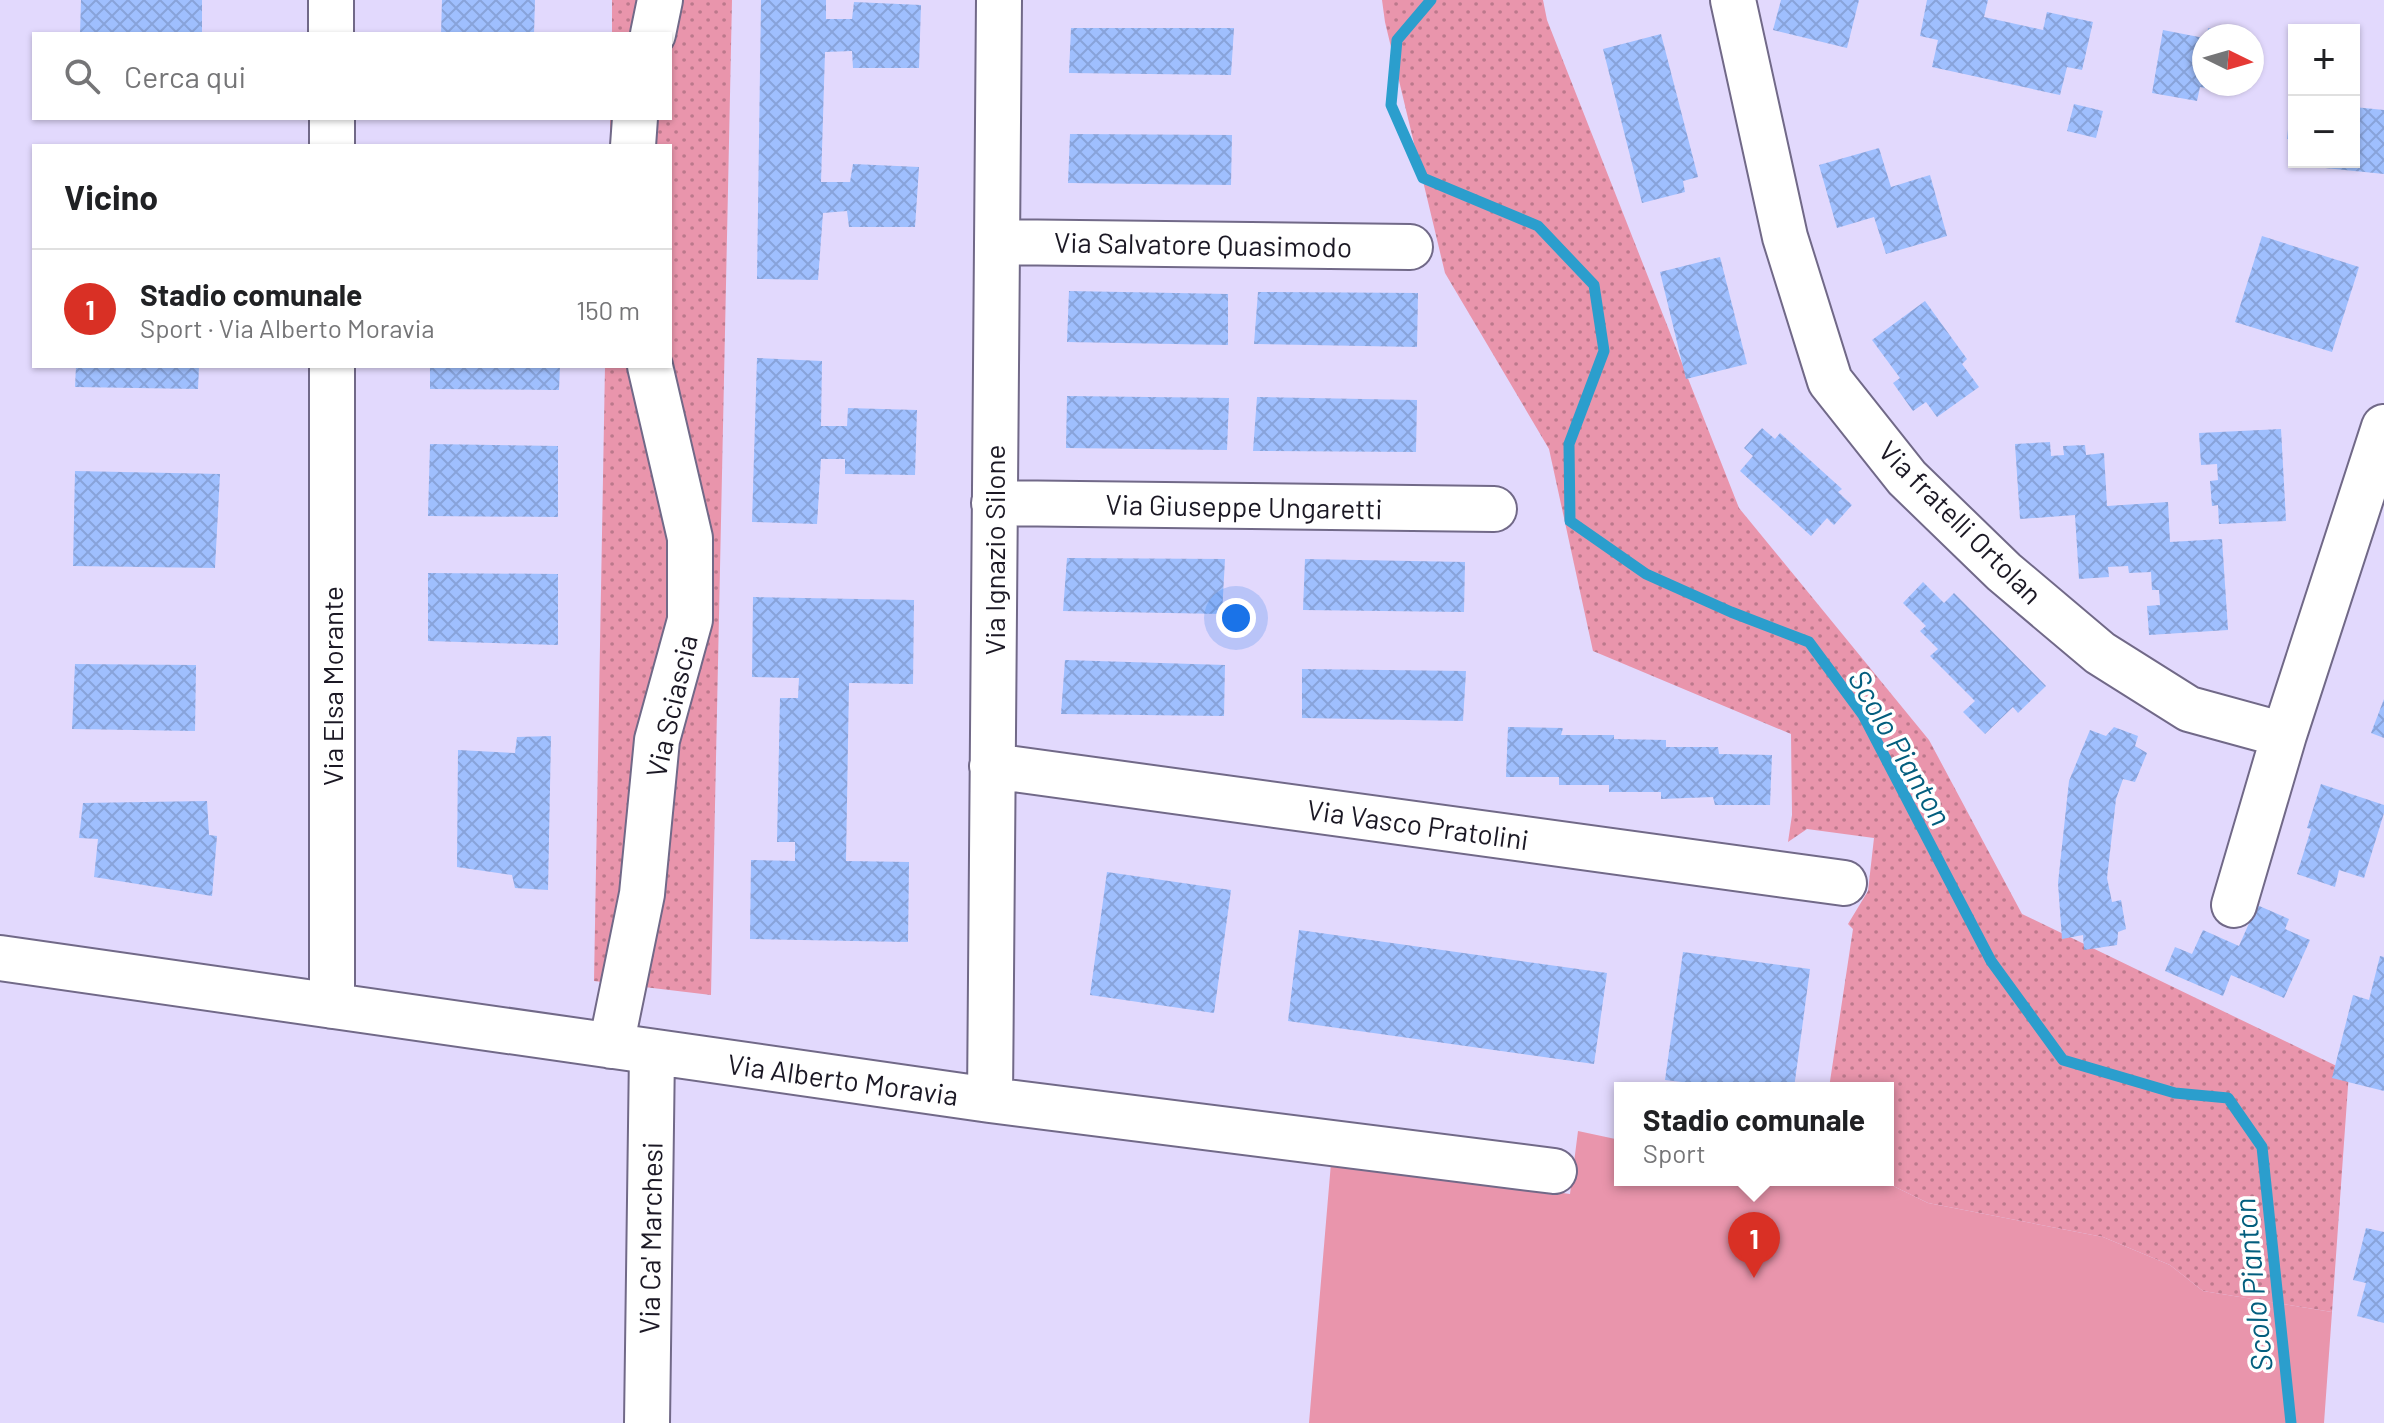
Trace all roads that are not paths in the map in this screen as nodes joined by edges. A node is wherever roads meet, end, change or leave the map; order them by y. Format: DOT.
graph roads {
  1 [pos="331,0"];
  2 [pos="660,0"];
  3 [pos="999,0"];
  4 [pos="1733,0"];
  5 [pos="331,32"];
  6 [pos="653,32"];
  7 [pos="332,120"];
  8 [pos="635,120"];
  9 [pos="332,144"];
  10 [pos="633,144"];
  11 [pos="997,242"];
  12 [pos="1410,247"];
  13 [pos="332,368"];
  14 [pos="650,368"];
  15 [pos="2384,427"];
  16 [pos="994,503"];
  17 [pos="1494,509"];
  18 [pos="2284,735"];
  19 [pos="992,766"];
  20 [pos="1844,883"];
  21 [pos="2234,905"];
  22 [pos="0,958"];
  23 [pos="332,1006"];
  24 [pos="632,1049"];
  25 [pos="990,1100"];
  26 [pos="1554,1171"];
  27 [pos="647,1423"];
  1 -- 5 [label="street"];
  2 -- 6 [label="street"];
  3 -- 11 [label="street, Via Ignazio Silone"];
  4 -- 18 [label="street, Via fratelli Ortolan"];
  7 -- 9 [label="street"];
  8 -- 10 [label="street"];
  11 -- 12 [label="street, Via Salvatore Quasimodo"];
  11 -- 16 [label="street, Via Ignazio Silone"];
  13 -- 23 [label="street, Via Elsa Morante"];
  14 -- 24 [label="street, Via Sciascia"];
  15 -- 18 [label="street"];
  16 -- 17 [label="street, Via Giuseppe Ungaretti"];
  16 -- 19 [label="street, Via Ignazio Silone"];
  18 -- 21 [label="street"];
  19 -- 20 [label="street, Via Vasco Pratolini"];
  19 -- 25 [label="street, Via Ignazio Silone"];
  22 -- 23 [label="street, Via Alberto Moravia"];
  23 -- 24 [label="street, Via Alberto Moravia"];
  24 -- 25 [label="street, Via Alberto Moravia"];
  24 -- 27 [label="street, Via Ca' Marchesi"];
  25 -- 26 [label="street, Via Alberto Moravia"];
}
